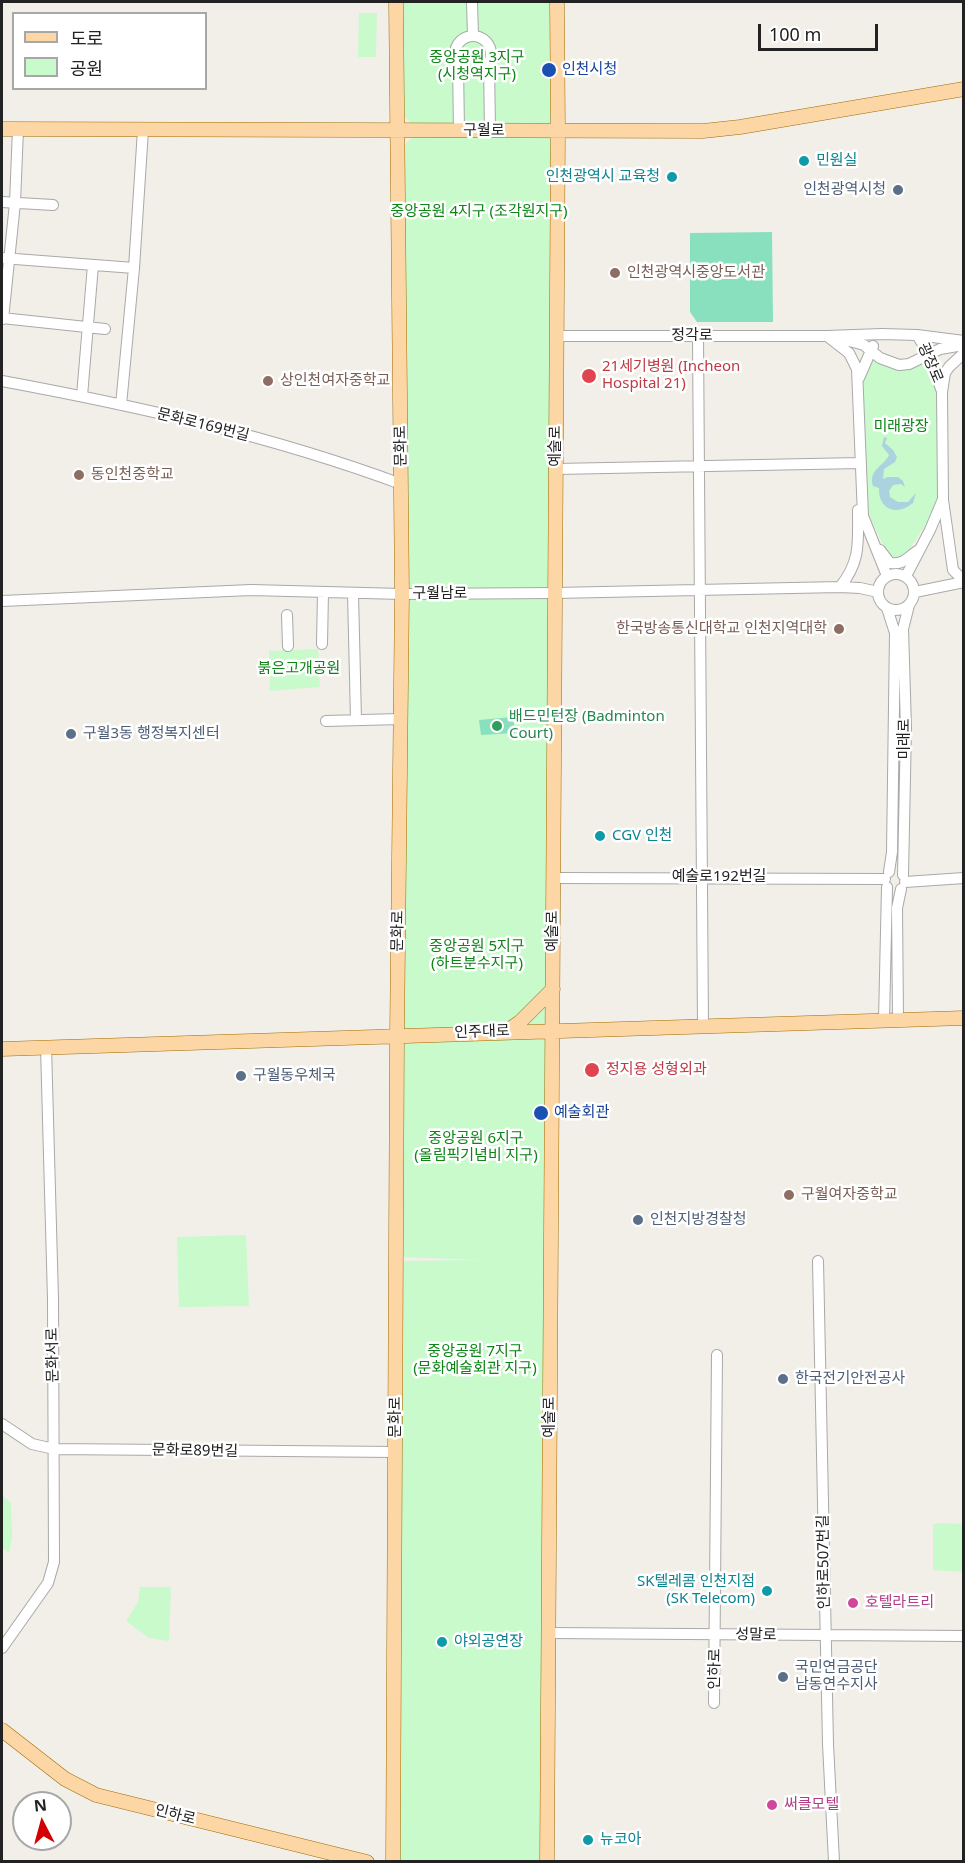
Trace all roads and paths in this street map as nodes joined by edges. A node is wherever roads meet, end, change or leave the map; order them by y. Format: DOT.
graph roads {
  1 [pos="396,2"];
  2 [pos="472,2"];
  3 [pos="557,2"];
  4 [pos="473,36"];
  5 [pos="489,63"];
  6 [pos="458,65"];
  7 [pos="963,89"];
  8 [pos="2,129"];
  9 [pos="18,129"];
  10 [pos="143,130"];
  11 [pos="397,131"];
  12 [pos="459,131"];
  13 [pos="490,131"];
  14 [pos="558,131"];
  15 [pos="2,202"];
  16 [pos="15,203"];
  17 [pos="53,205"];
  18 [pos="5,258"];
  19 [pos="93,265"];
  20 [pos="134,268"];
  21 [pos="2,318"];
  22 [pos="89,327"];
  23 [pos="105,329"];
  24 [pos="882,334"];
  25 [pos="917,335"];
  26 [pos="557,336"];
  27 [pos="698,336"];
  28 [pos="827,336"];
  29 [pos="963,343"];
  30 [pos="871,350"];
  31 [pos="963,353"];
  32 [pos="929,354"];
  33 [pos="858,380"];
  34 [pos="2,381"];
  35 [pos="942,392"];
  36 [pos="82,396"];
  37 [pos="122,405"];
  38 [pos="860,463"];
  39 [pos="699,466"];
  40 [pos="556,469"];
  41 [pos="401,484"];
  42 [pos="861,499"];
  43 [pos="943,500"];
  44 [pos="873,544"];
  45 [pos="922,547"];
  46 [pos="887,576"];
  47 [pos="906,576"];
  48 [pos="963,581"];
  49 [pos="840,587"];
  50 [pos="700,590"];
  51 [pos="323,592"];
  52 [pos="878,592"];
  53 [pos="915,592"];
  54 [pos="353,593"];
  55 [pos="555,593"];
  56 [pos="402,594"];
  57 [pos="2,602"];
  58 [pos="909,605"];
  59 [pos="887,608"];
  60 [pos="288,615"];
  61 [pos="322,644"];
  62 [pos="288,646"];
  63 [pos="400,719"];
  64 [pos="356,720"];
  65 [pos="326,721"];
  66 [pos="702,877"];
  67 [pos="553,878"];
  68 [pos="963,878"];
  69 [pos="887,879"];
  70 [pos="903,882"];
  71 [pos="553,989"];
  72 [pos="963,1018"];
  73 [pos="891,1020"];
  74 [pos="703,1026"];
  75 [pos="552,1030"];
  76 [pos="507,1031"];
  77 [pos="397,1035"];
  78 [pos="46,1047"];
  79 [pos="2,1049"];
  80 [pos="818,1261"];
  81 [pos="717,1355"];
  82 [pos="2,1424"];
  83 [pos="54,1449"];
  84 [pos="396,1452"];
  85 [pos="549,1633"];
  86 [pos="715,1634"];
  87 [pos="825,1636"];
  88 [pos="963,1636"];
  89 [pos="2,1648"];
  90 [pos="714,1703"];
  91 [pos="2,1730"];
  92 [pos="367,1862"];
  93 [pos="393,1862"];
  94 [pos="547,1862"];
  95 [pos="834,1862"];
  1 -- 11 [label="main road, 문화로"];
  2 -- 4 [label="street"];
  3 -- 14 [label="main road, 예술로"];
  4 -- 5 [label="street"];
  4 -- 6 [label="street"];
  5 -- 6 [label="street"];
  5 -- 13 [label="street"];
  6 -- 12 [label="street"];
  7 -- 14 [label="main road, 구월로"];
  8 -- 9 [label="main road, 구월로"];
  9 -- 10 [label="main road, 구월로"];
  9 -- 16 [label="street"];
  10 -- 11 [label="main road, 구월로"];
  10 -- 20 [label="street"];
  11 -- 12 [label="main road, 구월로"];
  11 -- 41 [label="main road, 문화로"];
  12 -- 13 [label="main road, 구월로"];
  13 -- 14 [label="main road, 구월로"];
  14 -- 26 [label="main road, 예술로"];
  15 -- 16 [label="street"];
  16 -- 17 [label="street"];
  16 -- 18 [label="street"];
  18 -- 19 [label="street"];
  18 -- 21 [label="street"];
  19 -- 20 [label="street"];
  19 -- 22 [label="street"];
  20 -- 37 [label="street"];
  21 -- 22 [label="street"];
  22 -- 23 [label="street"];
  22 -- 36 [label="street"];
  24 -- 25 [label="street, 정각로"];
  24 -- 28 [label="street, 정각로"];
  24 -- 30 [label="street"];
  25 -- 29 [label="street, 정각로"];
  25 -- 32 [label="street, 광장로"];
  26 -- 27 [label="street, 정각로"];
  26 -- 40 [label="main road, 예술로"];
  27 -- 28 [label="street, 정각로"];
  27 -- 39 [label="street"];
  28 -- 30 [label="street, 정각로"];
  28 -- 33 [label="street"];
  29 -- 32 [label="street, 정각로"];
  30 -- 32 [label="street, 정각로"];
  30 -- 33 [label="street"];
  31 -- 35 [label="street"];
  32 -- 35 [label="street, 광장로"];
  33 -- 38 [label="street"];
  34 -- 36 [label="street, 문화로169번길"];
  35 -- 43 [label="street"];
  36 -- 37 [label="street, 문화로169번길"];
  37 -- 41 [label="street, 문화로169번길"];
  38 -- 39 [label="street"];
  38 -- 42 [label="street"];
  39 -- 40 [label="street"];
  39 -- 50 [label="street"];
  40 -- 55 [label="main road, 예술로"];
  41 -- 56 [label="main road, 문화로"];
  42 -- 44 [label="street"];
  42 -- 49 [label="street"];
  43 -- 45 [label="street"];
  43 -- 48 [label="street"];
  44 -- 45 [label="street"];
  44 -- 46 [label="street"];
  45 -- 47 [label="street"];
  46 -- 47 [label="street"];
  46 -- 52 [label="street"];
  47 -- 53 [label="street"];
  48 -- 53 [label="street"];
  49 -- 50 [label="street, 구월남로"];
  49 -- 52 [label="street, 구월남로"];
  50 -- 55 [label="street, 구월남로"];
  50 -- 66 [label="street"];
  51 -- 54 [label="street, 구월남로"];
  51 -- 57 [label="street, 구월남로"];
  51 -- 61 [label="street"];
  52 -- 59 [label="street"];
  53 -- 58 [label="street"];
  54 -- 56 [label="street, 구월남로"];
  54 -- 64 [label="street"];
  55 -- 56 [label="street, 구월남로"];
  55 -- 67 [label="main road, 예술로"];
  56 -- 63 [label="main road, 문화로"];
  58 -- 59 [label="street"];
  58 -- 70 [label="street, 미래로"];
  59 -- 69 [label="street, 미래로"];
  60 -- 62 [label="street"];
  63 -- 64 [label="street"];
  63 -- 77 [label="main road, 문화로"];
  64 -- 65 [label="street"];
  66 -- 67 [label="street, 예술로192번길"];
  66 -- 69 [label="street, 예술로192번길"];
  66 -- 74 [label="street"];
  67 -- 71 [label="main road, 예술로"];
  68 -- 70 [label="street"];
  69 -- 70 [label="street"];
  69 -- 70 [label="street"];
  69 -- 73 [label="street, 미래로"];
  70 -- 73 [label="street, 미래로"];
  71 -- 75 [label="main road, 예술로"];
  71 -- 76 [label="main road"];
  72 -- 73 [label="main road, 인주대로"];
  73 -- 74 [label="main road, 인주대로"];
  74 -- 75 [label="main road, 인주대로"];
  75 -- 76 [label="main road, 인주대로"];
  75 -- 85 [label="main road, 예술로"];
  76 -- 77 [label="main road, 인주대로"];
  77 -- 78 [label="main road, 인주대로"];
  77 -- 84 [label="main road, 문화로"];
  78 -- 79 [label="main road, 인주대로"];
  78 -- 83 [label="street, 문화서로"];
  80 -- 87 [label="street, 인하로507번길"];
  81 -- 86 [label="street, 인하로"];
  82 -- 83 [label="street, 문화로89번길"];
  83 -- 84 [label="street, 문화로89번길"];
  83 -- 89 [label="street, 문화서로"];
  84 -- 93 [label="main road, 문화로"];
  85 -- 86 [label="street, 성말로"];
  85 -- 94 [label="main road, 예술로"];
  86 -- 87 [label="street, 성말로"];
  86 -- 90 [label="street, 인하로"];
  87 -- 88 [label="street, 성말로"];
  87 -- 95 [label="street, 인하로507번길"];
  91 -- 92 [label="main road, 인하로"];
}
